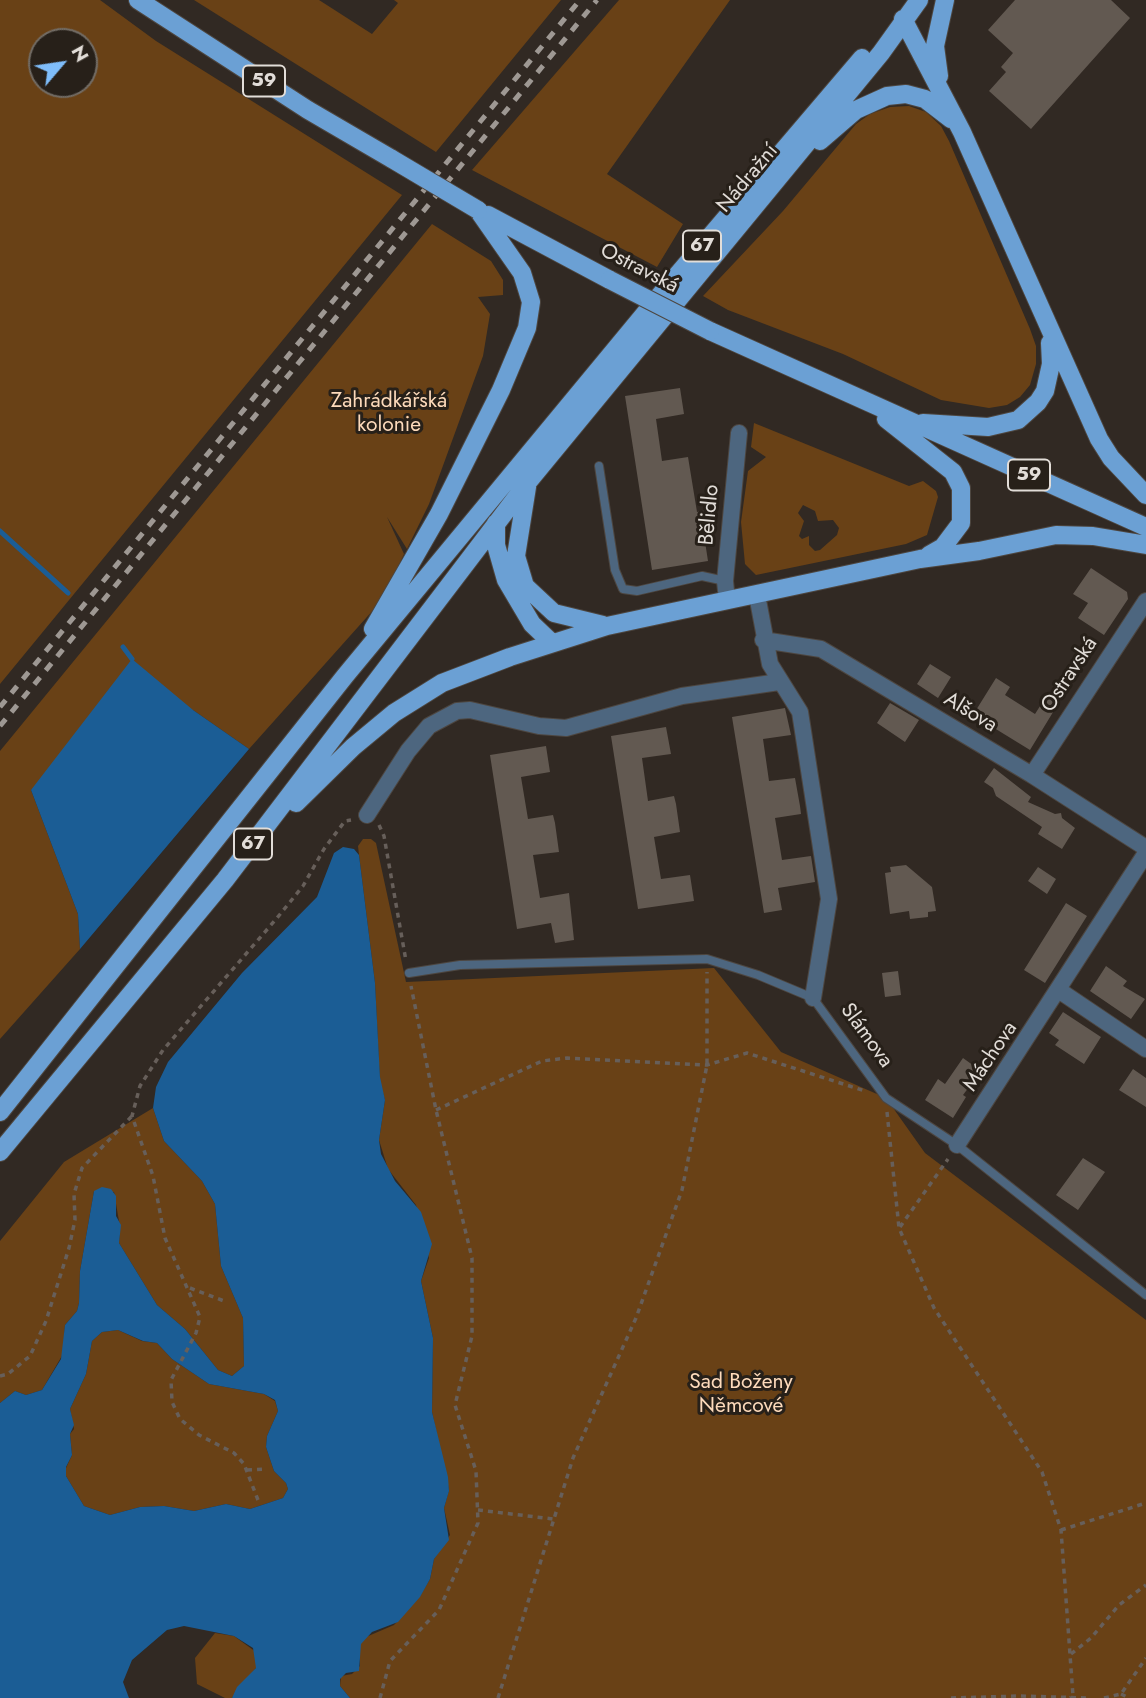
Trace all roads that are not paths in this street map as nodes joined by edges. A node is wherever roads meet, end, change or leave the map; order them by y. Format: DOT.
graph roads {
  1 [pos="138,0"];
  2 [pos="919,0"];
  3 [pos="945,0"];
  4 [pos="903,19"];
  5 [pos="947,103"];
  6 [pos="962,132"];
  7 [pos="783,173"];
  8 [pos="478,210"];
  9 [pos="1049,333"];
  10 [pos="867,403"];
  11 [pos="912,423"];
  12 [pos="738,433"];
  13 [pos="599,467"];
  14 [pos="508,479"];
  15 [pos="528,482"];
  16 [pos="1146,495"];
  17 [pos="494,527"];
  18 [pos="1146,527"];
  19 [pos="1146,545"];
  20 [pos="920,559"];
  21 [pos="725,581"];
  22 [pos="757,595"];
  23 [pos="727,601"];
  24 [pos="1146,601"];
  25 [pos="607,626"];
  26 [pos="763,640"];
  27 [pos="552,643"];
  28 [pos="345,676"];
  29 [pos="779,682"];
  30 [pos="1032,775"];
  31 [pos="368,815"];
  32 [pos="1146,848"];
  33 [pos="1146,853"];
  34 [pos="225,880"];
  35 [pos="409,973"];
  36 [pos="1060,991"];
  37 [pos="813,998"];
  38 [pos="1146,1049"];
  39 [pos="0,1112"];
  40 [pos="957,1145"];
  41 [pos="0,1152"];
  42 [pos="1146,1294"];
  1 -- 8 [label="main road, Ostravská / 59, bridge"];
  2 -- 4 [label="main road, Nádražní / 67"];
  3 -- 5 [label="main road"];
  4 -- 5 [label="main road"];
  4 -- 7 [label="main road, Nádražní / 67"];
  4 -- 14 [label="main road, 67"];
  5 -- 6 [label="main road"];
  6 -- 7 [label="main road"];
  6 -- 9 [label="main road"];
  7 -- 15 [label="main road, Nádražní / 67"];
  8 -- 10 [label="main road, Ostravská / 59, bridge"];
  8 -- 28 [label="main road"];
  9 -- 11 [label="main road"];
  9 -- 16 [label="main road"];
  10 -- 11 [label="main road, Ostravská / 59"];
  10 -- 20 [label="main road"];
  11 -- 18 [label="main road, Ostravská / 59"];
  12 -- 21 [label="street, Bělidlo"];
  13 -- 21 [label="lane"];
  14 -- 17 [label="main road"];
  14 -- 28 [label="main road, 67"];
  15 -- 17 [label="main road, 67"];
  15 -- 25 [label="main road"];
  17 -- 27 [label="main road"];
  17 -- 34 [label="main road, 67"];
  19 -- 20 [label="main road"];
  20 -- 22 [label="main road"];
  21 -- 23 [label="street, Bělidlo"];
  22 -- 23 [label="main road"];
  22 -- 26 [label="street, Slámova"];
  23 -- 25 [label="main road"];
  24 -- 30 [label="street, Ostravská"];
  25 -- 27 [label="main road"];
  26 -- 29 [label="street, Slámova"];
  26 -- 30 [label="street, Alšova"];
  27 -- 34 [label="main road"];
  28 -- 39 [label="main road, 67"];
  29 -- 31 [label="street"];
  29 -- 37 [label="street, Slámova"];
  30 -- 32 [label="street, Alšova"];
  33 -- 36 [label="street, Máchova"];
  34 -- 41 [label="main road, 67"];
  35 -- 37 [label="lane"];
  36 -- 38 [label="street"];
  36 -- 40 [label="street, Máchova"];
  37 -- 40 [label="lane, Slámova"];
  40 -- 42 [label="lane, Slámova"];
}
